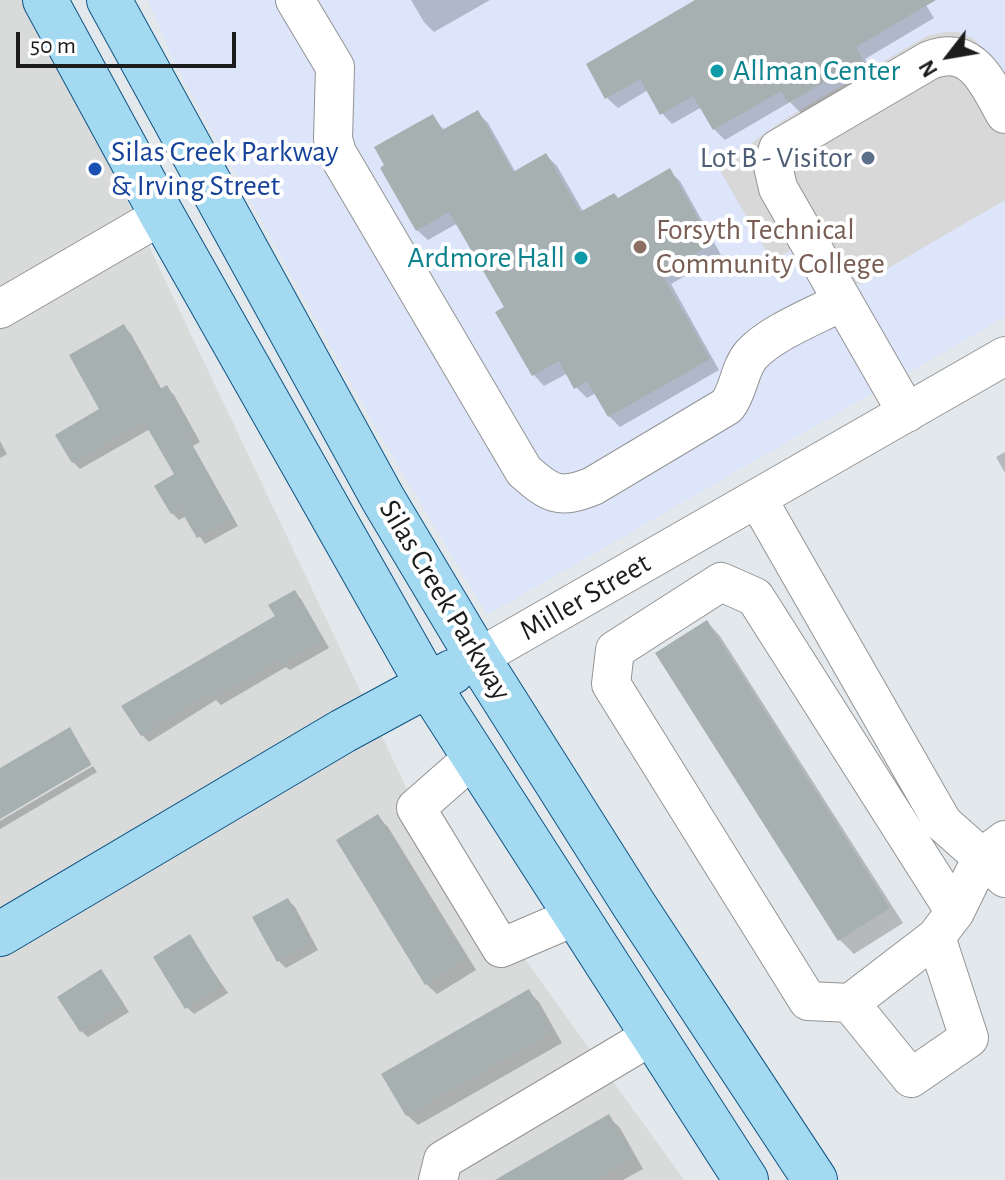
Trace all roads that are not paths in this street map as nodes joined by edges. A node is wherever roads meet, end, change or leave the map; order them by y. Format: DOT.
graph roads {
  1 [pos="45,0"];
  2 [pos="109,0"];
  3 [pos="295,0"];
  4 [pos="1005,114"];
  5 [pos="162,215"];
  6 [pos="843,301"];
  7 [pos="0,309"];
  8 [pos="1005,356"];
  9 [pos="907,413"];
  10 [pos="757,498"];
  11 [pos="478,658"];
  12 [pos="857,673"];
  13 [pos="428,685"];
  14 [pos="819,697"];
  15 [pos="474,757"];
  16 [pos="997,858"];
  17 [pos="576,916"];
  18 [pos="946,924"];
  19 [pos="0,934"];
  20 [pos="850,1003"];
  21 [pos="653,1035"];
  22 [pos="438,1180"];
  23 [pos="746,1180"];
  24 [pos="815,1180"];
  1 -- 5 [label="main road, Silas Creek Parkway"];
  2 -- 11 [label="main road, Silas Creek Parkway"];
  3 -- 6 [label="street"];
  4 -- 6 [label="street"];
  5 -- 7 [label="street"];
  5 -- 13 [label="main road, Silas Creek Parkway"];
  6 -- 9 [label="street"];
  8 -- 9 [label="street, Miller Street"];
  9 -- 10 [label="street, Miller Street"];
  10 -- 11 [label="street, Miller Street"];
  10 -- 12 [label="street"];
  11 -- 13 [label="main road, Miller Street"];
  11 -- 24 [label="main road, Silas Creek Parkway"];
  12 -- 14 [label="street"];
  12 -- 16 [label="street"];
  13 -- 15 [label="main road, Silas Creek Parkway"];
  13 -- 19 [label="main road, Miller Street"];
  14 -- 18 [label="street"];
  14 -- 20 [label="street"];
  15 -- 17 [label="main road, Silas Creek Parkway"];
  15 -- 17 [label="street"];
  16 -- 18 [label="street"];
  17 -- 21 [label="main road, Silas Creek Parkway"];
  18 -- 20 [label="street"];
  18 -- 20 [label="street"];
  21 -- 22 [label="street"];
  21 -- 23 [label="main road, Silas Creek Parkway"];
}
